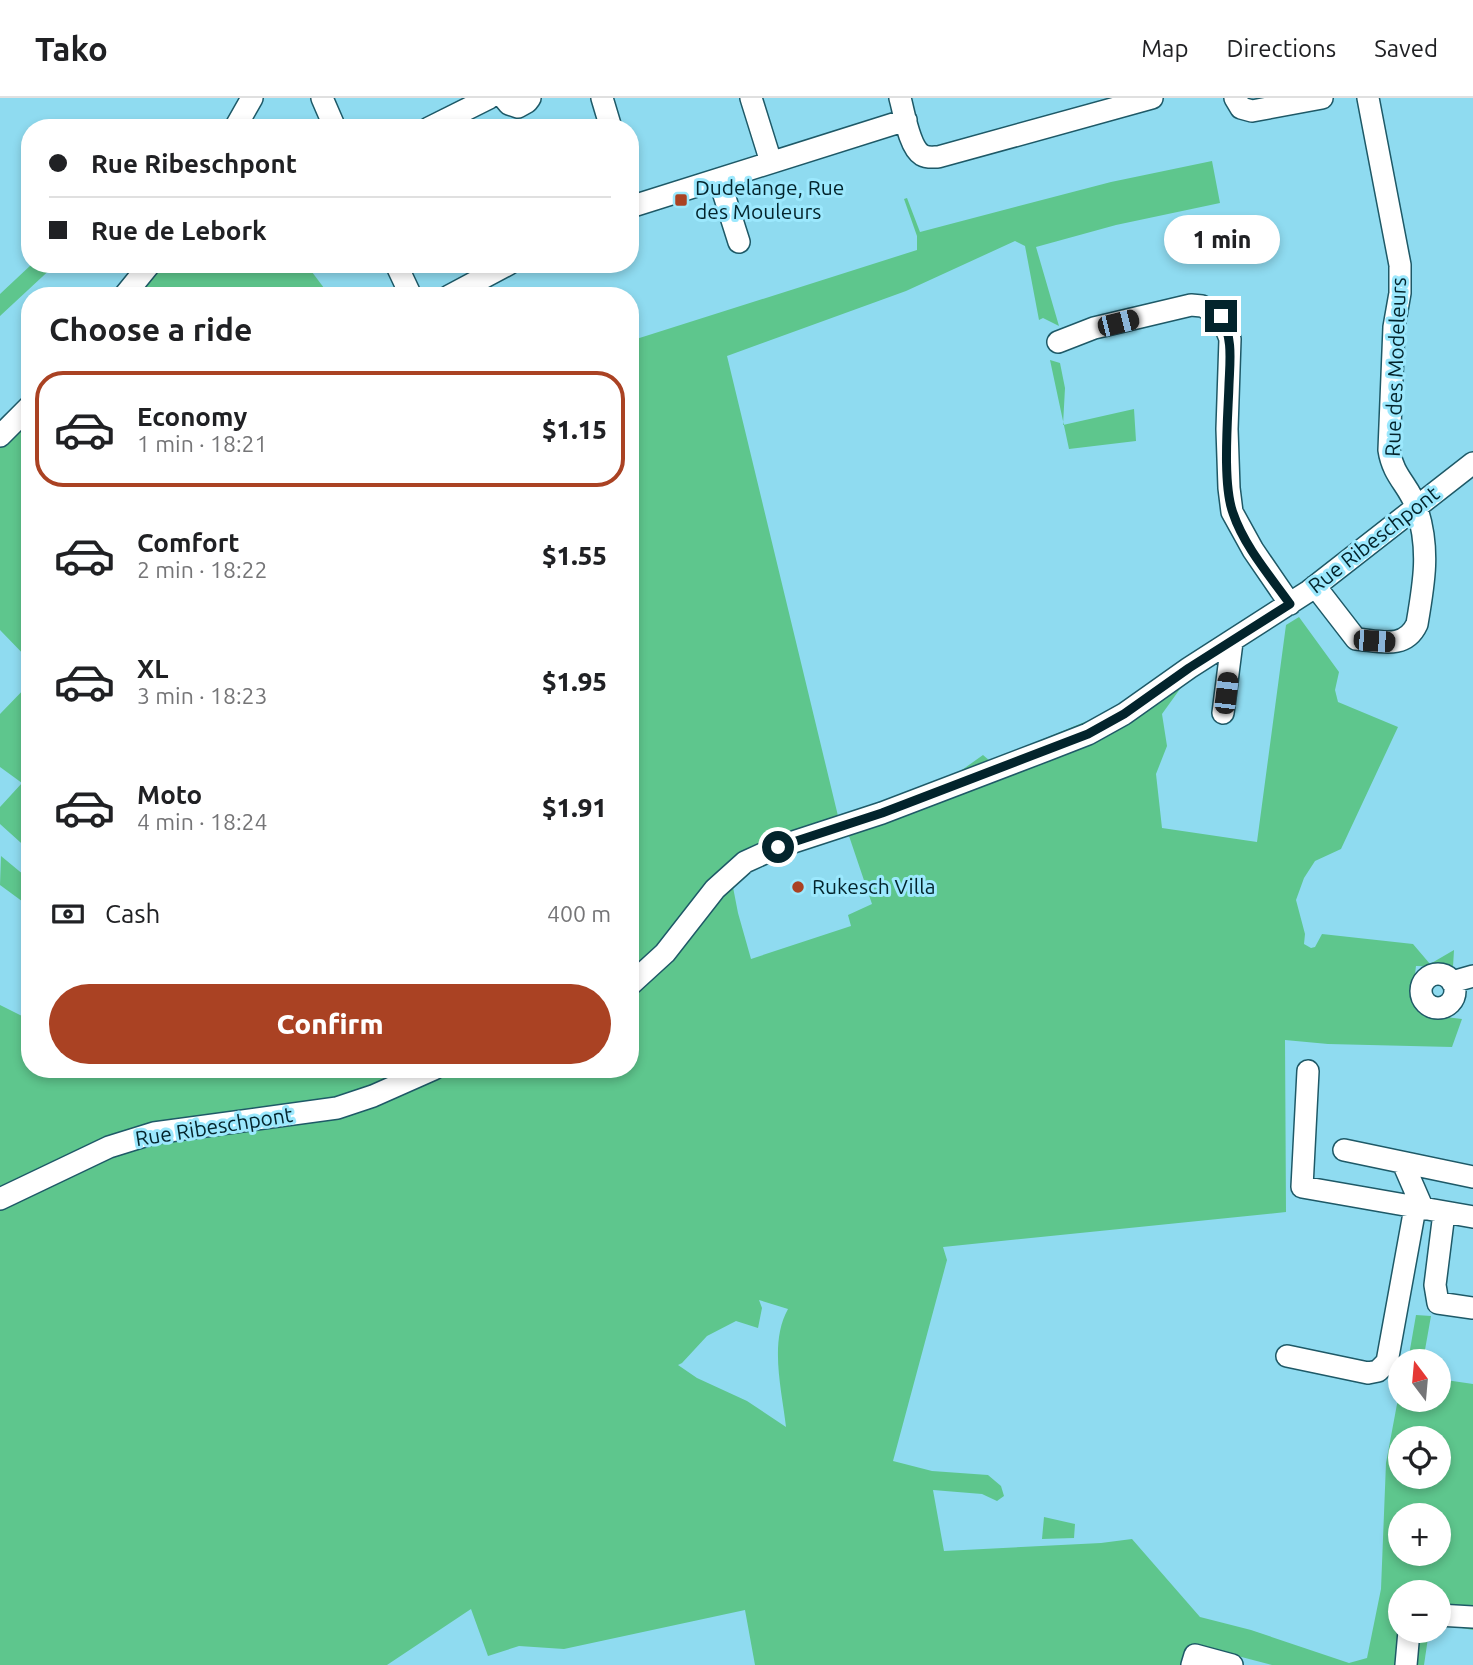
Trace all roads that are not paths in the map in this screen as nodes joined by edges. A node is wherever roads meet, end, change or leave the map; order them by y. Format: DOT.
graph roads {
  1 [pos="252,98"];
  2 [pos="322,98"];
  3 [pos="489,98"];
  4 [pos="504,98"];
  5 [pos="530,98"];
  6 [pos="601,98"];
  7 [pos="751,98"];
  8 [pos="900,98"];
  9 [pos="1152,98"];
  10 [pos="1235,98"];
  11 [pos="1322,98"];
  12 [pos="1368,98"];
  13 [pos="240,119"];
  14 [pos="331,119"];
  15 [pos="447,119"];
  16 [pos="608,119"];
  17 [pos="906,120"];
  18 [pos="771,162"];
  19 [pos="719,179"];
  20 [pos="639,198"];
  21 [pos="739,242"];
  22 [pos="143,273"];
  23 [pos="492,273"];
  24 [pos="131,287"];
  25 [pos="466,287"];
  26 [pos="1058,342"];
  27 [pos="21,414"];
  28 [pos="0,436"];
  29 [pos="1473,463"];
  30 [pos="1417,506"];
  31 [pos="1315,586"];
  32 [pos="1290,604"];
  33 [pos="1232,642"];
  34 [pos="1223,713"];
  35 [pos="1473,976"];
  36 [pos="639,977"];
  37 [pos="1452,982"];
  38 [pos="1308,1071"];
  39 [pos="414,1078"];
  40 [pos="1344,1150"];
  41 [pos="1403,1163"];
  42 [pos="1473,1177"];
  43 [pos="0,1199"];
  44 [pos="1427,1210"];
  45 [pos="1473,1217"];
  46 [pos="1473,1308"];
  47 [pos="1287,1356"];
  48 [pos="1387,1362"];
  49 [pos="1384,1388"];
  50 [pos="1451,1616"];
  51 [pos="1473,1617"];
  52 [pos="1408,1643"];
  53 [pos="1192,1665"];
  54 [pos="1232,1665"];
  55 [pos="1406,1665"];
  1 -- 13 [label="street"];
  2 -- 14 [label="street"];
  3 -- 15 [label="street"];
  4 -- 5 [label="street"];
  6 -- 16 [label="street"];
  7 -- 18 [label="street"];
  8 -- 17 [label="street"];
  9 -- 17 [label="street"];
  10 -- 11 [label="street"];
  12 -- 30 [label="street, Rue des Modeleurs"];
  17 -- 18 [label="street"];
  18 -- 19 [label="street"];
  19 -- 20 [label="street"];
  19 -- 21 [label="street"];
  22 -- 24 [label="street"];
  23 -- 25 [label="street"];
  26 -- 32 [label="street"];
  27 -- 28 [label="street"];
  29 -- 30 [label="street, Rue Ribeschpont"];
  30 -- 31 [label="street, Rue Ribeschpont"];
  30 -- 31 [label="street"];
  31 -- 32 [label="street, Rue Ribeschpont"];
  32 -- 33 [label="street, Rue Ribeschpont"];
  33 -- 34 [label="street"];
  33 -- 36 [label="street, Rue Ribeschpont"];
  35 -- 37 [label="street"];
  38 -- 44 [label="street"];
  39 -- 43 [label="street, Rue Ribeschpont"];
  40 -- 41 [label="street"];
  41 -- 42 [label="street"];
  41 -- 44 [label="street"];
  44 -- 45 [label="street"];
  44 -- 46 [label="street"];
  44 -- 48 [label="street"];
  47 -- 48 [label="street"];
  48 -- 49 [label="street"];
  50 -- 51 [label="street"];
  52 -- 55 [label="street"];
  53 -- 54 [label="street"];
}
